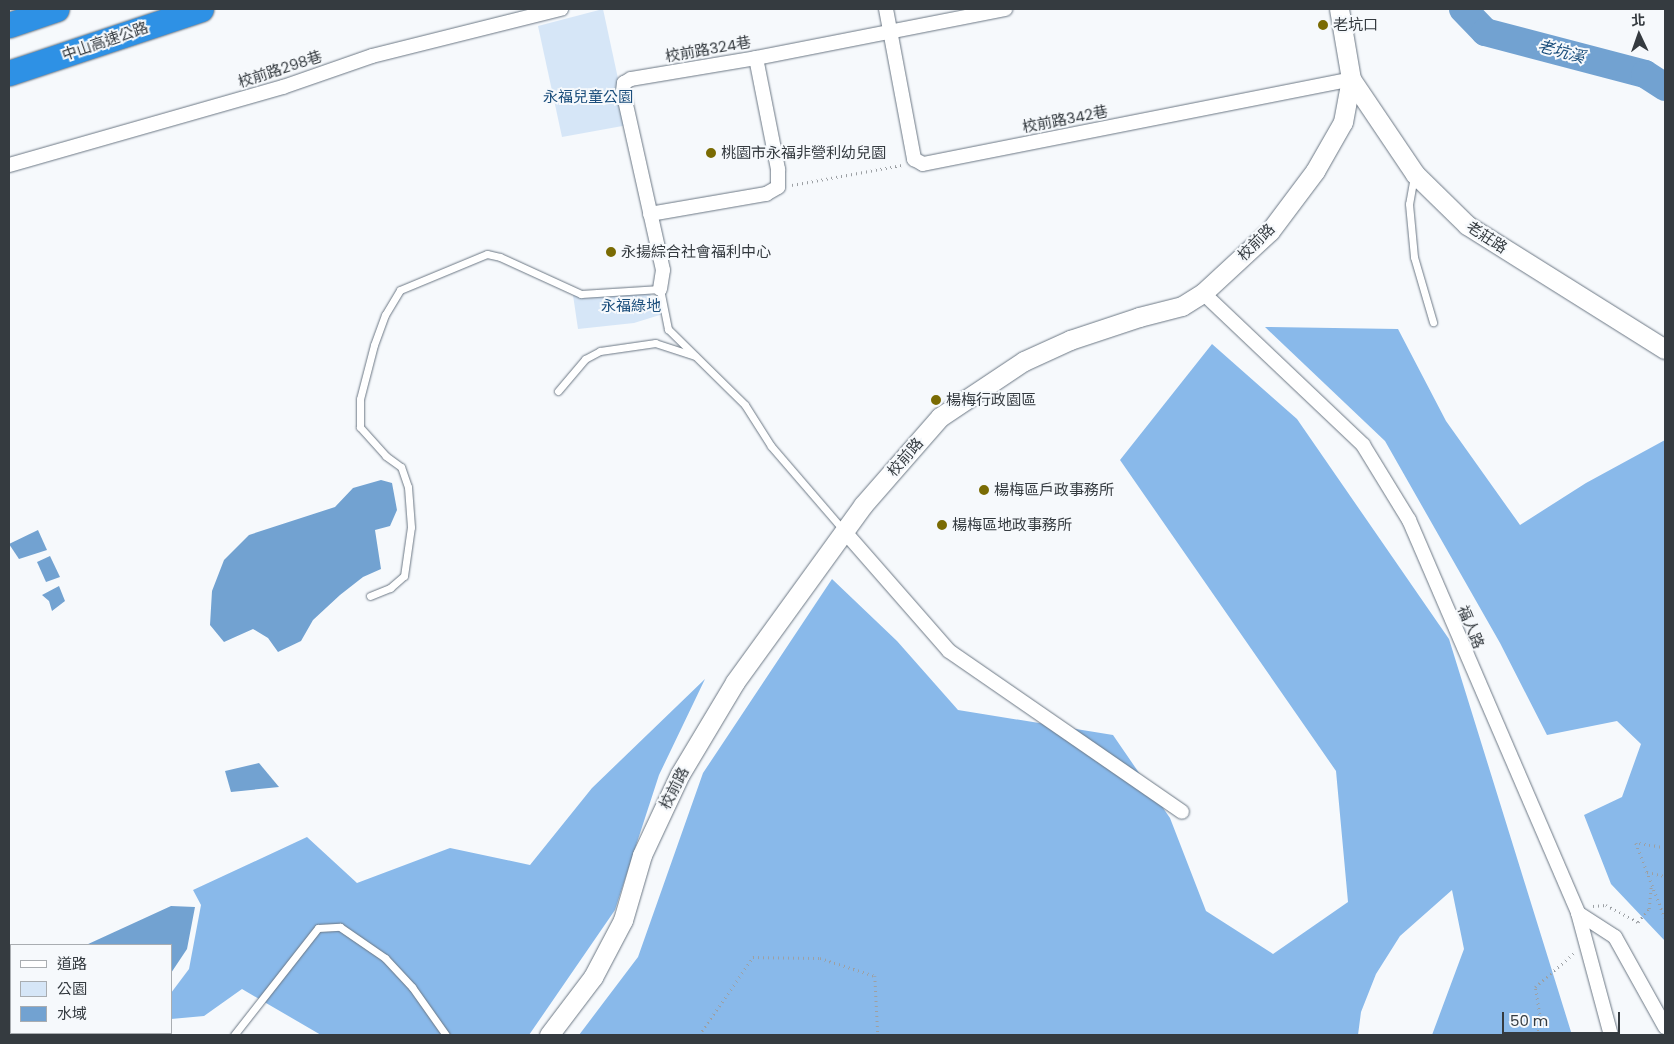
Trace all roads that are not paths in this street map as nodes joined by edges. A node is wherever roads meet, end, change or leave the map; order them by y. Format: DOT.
graph roads {
  1 [pos="56,9"];
  2 [pos="201,9"];
  3 [pos="561,9"];
  4 [pos="886,9"];
  5 [pos="1005,9"];
  6 [pos="1339,9"];
  7 [pos="9,25"];
  8 [pos="890,31"];
  9 [pos="756,58"];
  10 [pos="9,74"];
  11 [pos="1351,79"];
  12 [pos="9,165"];
  13 [pos="1414,174"];
  14 [pos="650,214"];
  15 [pos="660,289"];
  16 [pos="1203,293"];
  17 [pos="1433,322"];
  18 [pos="1665,349"];
  19 [pos="700,358"];
  20 [pos="558,391"];
  21 [pos="844,531"];
  22 [pos="370,596"];
  23 [pos="1182,812"];
  24 [pos="1578,910"];
  25 [pos="1665,1028"];
  26 [pos="234,1035"];
  27 [pos="446,1035"];
  28 [pos="549,1035"];
  29 [pos="1611,1035"];
  1 -- 7 [label="highway"];
  2 -- 10 [label="highway, 中山高速公路"];
  3 -- 12 [label="street, 校前路298巷"];
  4 -- 8 [label="street"];
  5 -- 8 [label="street, 校前路324巷"];
  6 -- 11 [label="street, 校前路"];
  8 -- 9 [label="street, 校前路324巷"];
  8 -- 11 [label="street, 校前路342巷"];
  9 -- 14 [label="street"];
  9 -- 14 [label="street, 校前路324巷"];
  11 -- 13 [label="street, 老莊路"];
  11 -- 16 [label="street, 校前路"];
  13 -- 17 [label="lane"];
  13 -- 18 [label="street, 老莊路"];
  14 -- 15 [label="street, 校前路324巷"];
  15 -- 19 [label="lane"];
  15 -- 22 [label="lane"];
  16 -- 21 [label="street, 校前路"];
  16 -- 24 [label="street, 福人路"];
  19 -- 20 [label="lane"];
  19 -- 21 [label="lane"];
  21 -- 23 [label="street"];
  21 -- 28 [label="street, 校前路"];
  24 -- 25 [label="street"];
  24 -- 29 [label="street, 福人路"];
  26 -- 27 [label="lane"];
}
